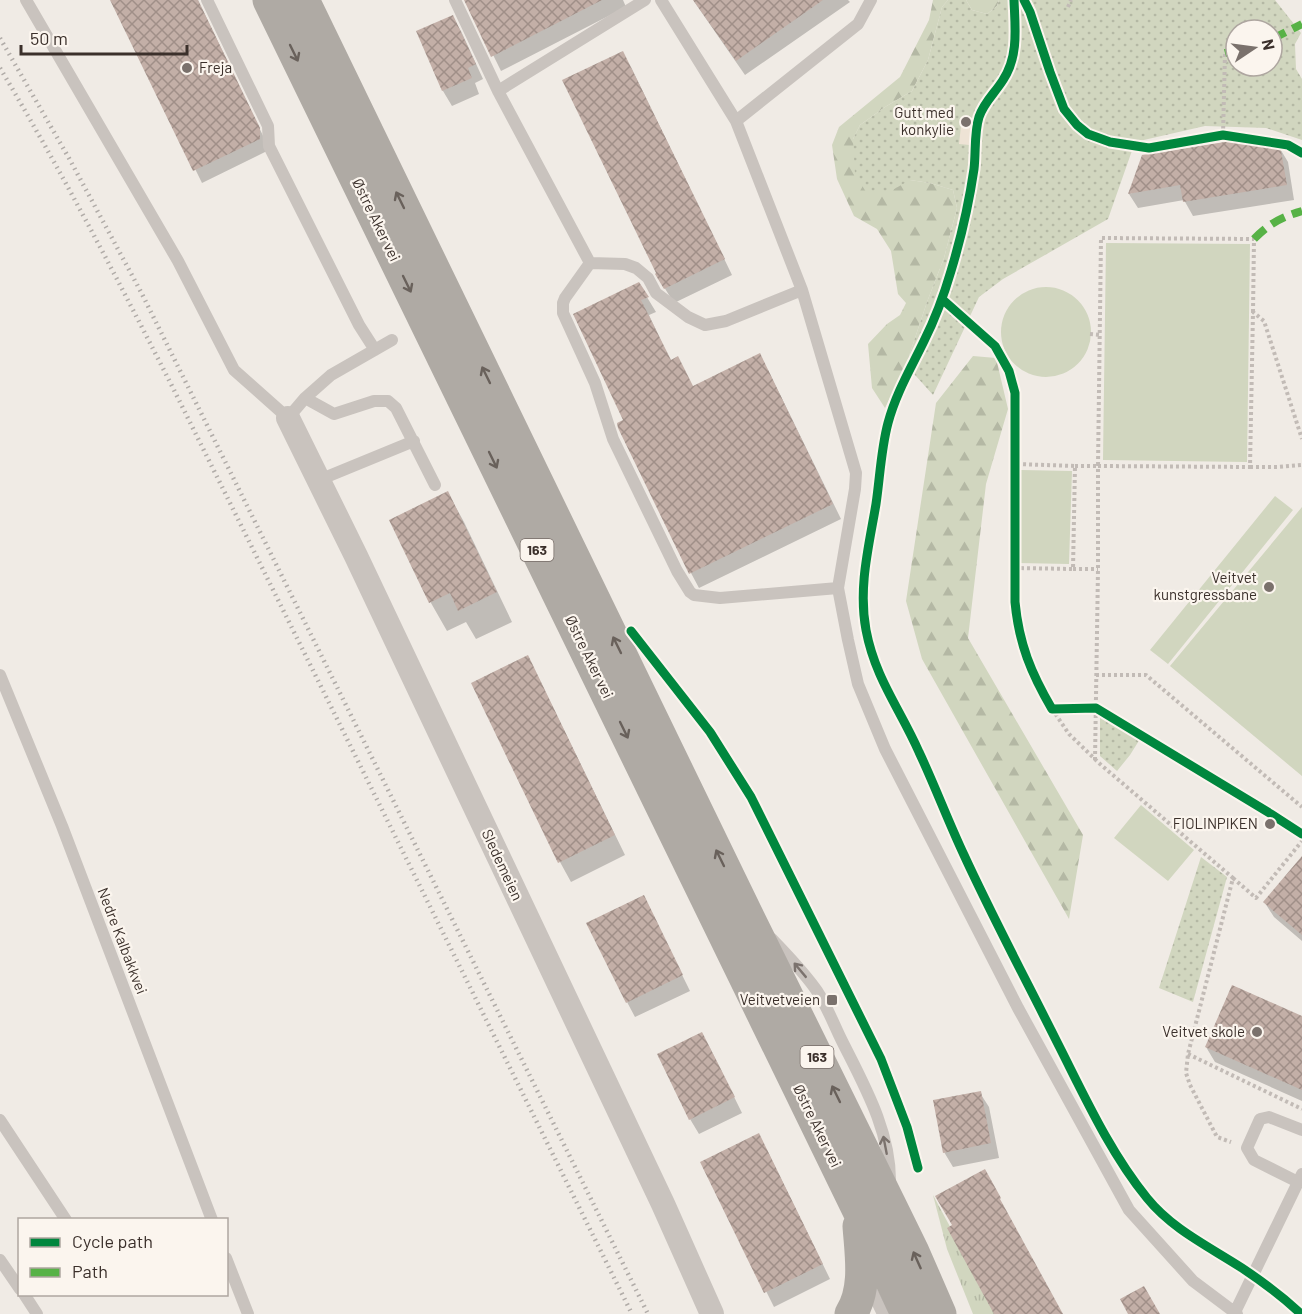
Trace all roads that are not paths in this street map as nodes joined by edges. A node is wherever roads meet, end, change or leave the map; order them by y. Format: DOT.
graph roads {
  1 [pos="26,0"];
  2 [pos="207,0"];
  3 [pos="269,0"];
  4 [pos="303,0"];
  5 [pos="455,0"];
  6 [pos="645,0"];
  7 [pos="661,0"];
  8 [pos="871,0"];
  9 [pos="498,91"];
  10 [pos="736,121"];
  11 [pos="590,263"];
  12 [pos="802,291"];
  13 [pos="392,340"];
  14 [pos="375,350"];
  15 [pos="305,398"];
  16 [pos="288,418"];
  17 [pos="414,441"];
  18 [pos="319,480"];
  19 [pos="435,485"];
  20 [pos="838,588"];
  21 [pos="0,675"];
  22 [pos="0,1120"];
  23 [pos="1302,1130"];
  24 [pos="1300,1178"];
  25 [pos="874,1206"];
  26 [pos="65,1218"];
  27 [pos="211,1218"];
  28 [pos="0,1260"];
  29 [pos="228,1263"];
  30 [pos="861,1270"];
  31 [pos="18,1286"];
  32 [pos="25,1296"];
  33 [pos="1236,1313"];
  34 [pos="37,1314"];
  35 [pos="248,1314"];
  36 [pos="712,1314"];
  37 [pos="851,1314"];
  38 [pos="883,1314"];
  39 [pos="907,1314"];
  40 [pos="940,1314"];
  1 -- 16 [label="lane"];
  2 -- 14 [label="lane"];
  3 -- 25 [label="highway, Østre Aker vei / 163, one-way"];
  25 -- 4 [label="highway, Østre Aker vei / 163, one-way"];
  5 -- 9 [label="lane"];
  6 -- 9 [label="lane"];
  7 -- 10 [label="lane"];
  8 -- 10 [label="lane"];
  9 -- 11 [label="lane"];
  10 -- 12 [label="lane"];
  11 -- 12 [label="lane"];
  11 -- 20 [label="lane"];
  12 -- 20 [label="lane"];
  13 -- 14 [label="lane"];
  14 -- 15 [label="lane"];
  15 -- 16 [label="lane"];
  15 -- 17 [label="lane"];
  16 -- 18 [label="street, Sledemeien"];
  17 -- 18 [label="lane"];
  17 -- 19 [label="lane"];
  18 -- 36 [label="street, Sledemeien"];
  20 -- 33 [label="lane"];
  21 -- 27 [label="lane, Nedre Kalbakkvei"];
  22 -- 26 [label="lane"];
  23 -- 24 [label="lane"];
  24 -- 33 [label="lane"];
  25 -- 30 [label="highway, 163"];
  25 -- 39 [label="highway, Østre Aker vei / 163"];
  40 -- 25 [label="highway, Østre Aker vei / 163, one-way"];
  28 -- 31 [label="lane"];
  29 -- 35 [label="lane"];
  30 -- 37 [label="highway, 163"];
  30 -- 38 [label="lane"];
  32 -- 34 [label="lane"];
}
